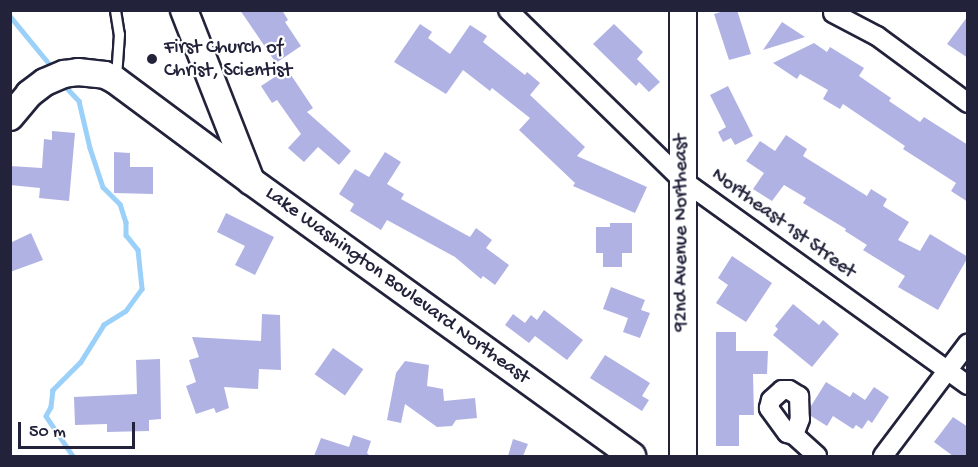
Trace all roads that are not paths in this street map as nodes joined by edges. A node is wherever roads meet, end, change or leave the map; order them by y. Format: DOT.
graph roads {
  1 [pos="115,10"];
  2 [pos="184,10"];
  3 [pos="508,10"];
  4 [pos="683,10"];
  5 [pos="833,13"];
  6 [pos="115,80"];
  7 [pos="968,103"];
  8 [pos="10,117"];
  9 [pos="230,126"];
  10 [pos="205,148"];
  11 [pos="681,179"];
  12 [pos="251,181"];
  13 [pos="968,343"];
  14 [pos="948,371"];
  15 [pos="968,385"];
  16 [pos="794,435"];
  17 [pos="632,456"];
  18 [pos="683,456"];
  19 [pos="817,456"];
  20 [pos="883,456"];
  1 -- 6 [label="lane"];
  2 -- 9 [label="main road, Lake Washington Boulevard Northeast"];
  3 -- 11 [label="street, Northeast 1st Street"];
  4 -- 11 [label="main road, 92nd Avenue Northeast"];
  5 -- 7 [label="street"];
  6 -- 8 [label="main road"];
  6 -- 10 [label="main road"];
  9 -- 10 [label="main road"];
  9 -- 12 [label="main road, Lake Washington Boulevard Northeast"];
  10 -- 12 [label="main road"];
  11 -- 14 [label="street, Northeast 1st Street"];
  11 -- 18 [label="main road, 92nd Avenue Northeast"];
  12 -- 17 [label="main road, Lake Washington Boulevard Northeast"];
  13 -- 14 [label="street"];
  14 -- 15 [label="street, Northeast 1st Street"];
  14 -- 20 [label="street"];
  16 -- 19 [label="street"];
}
